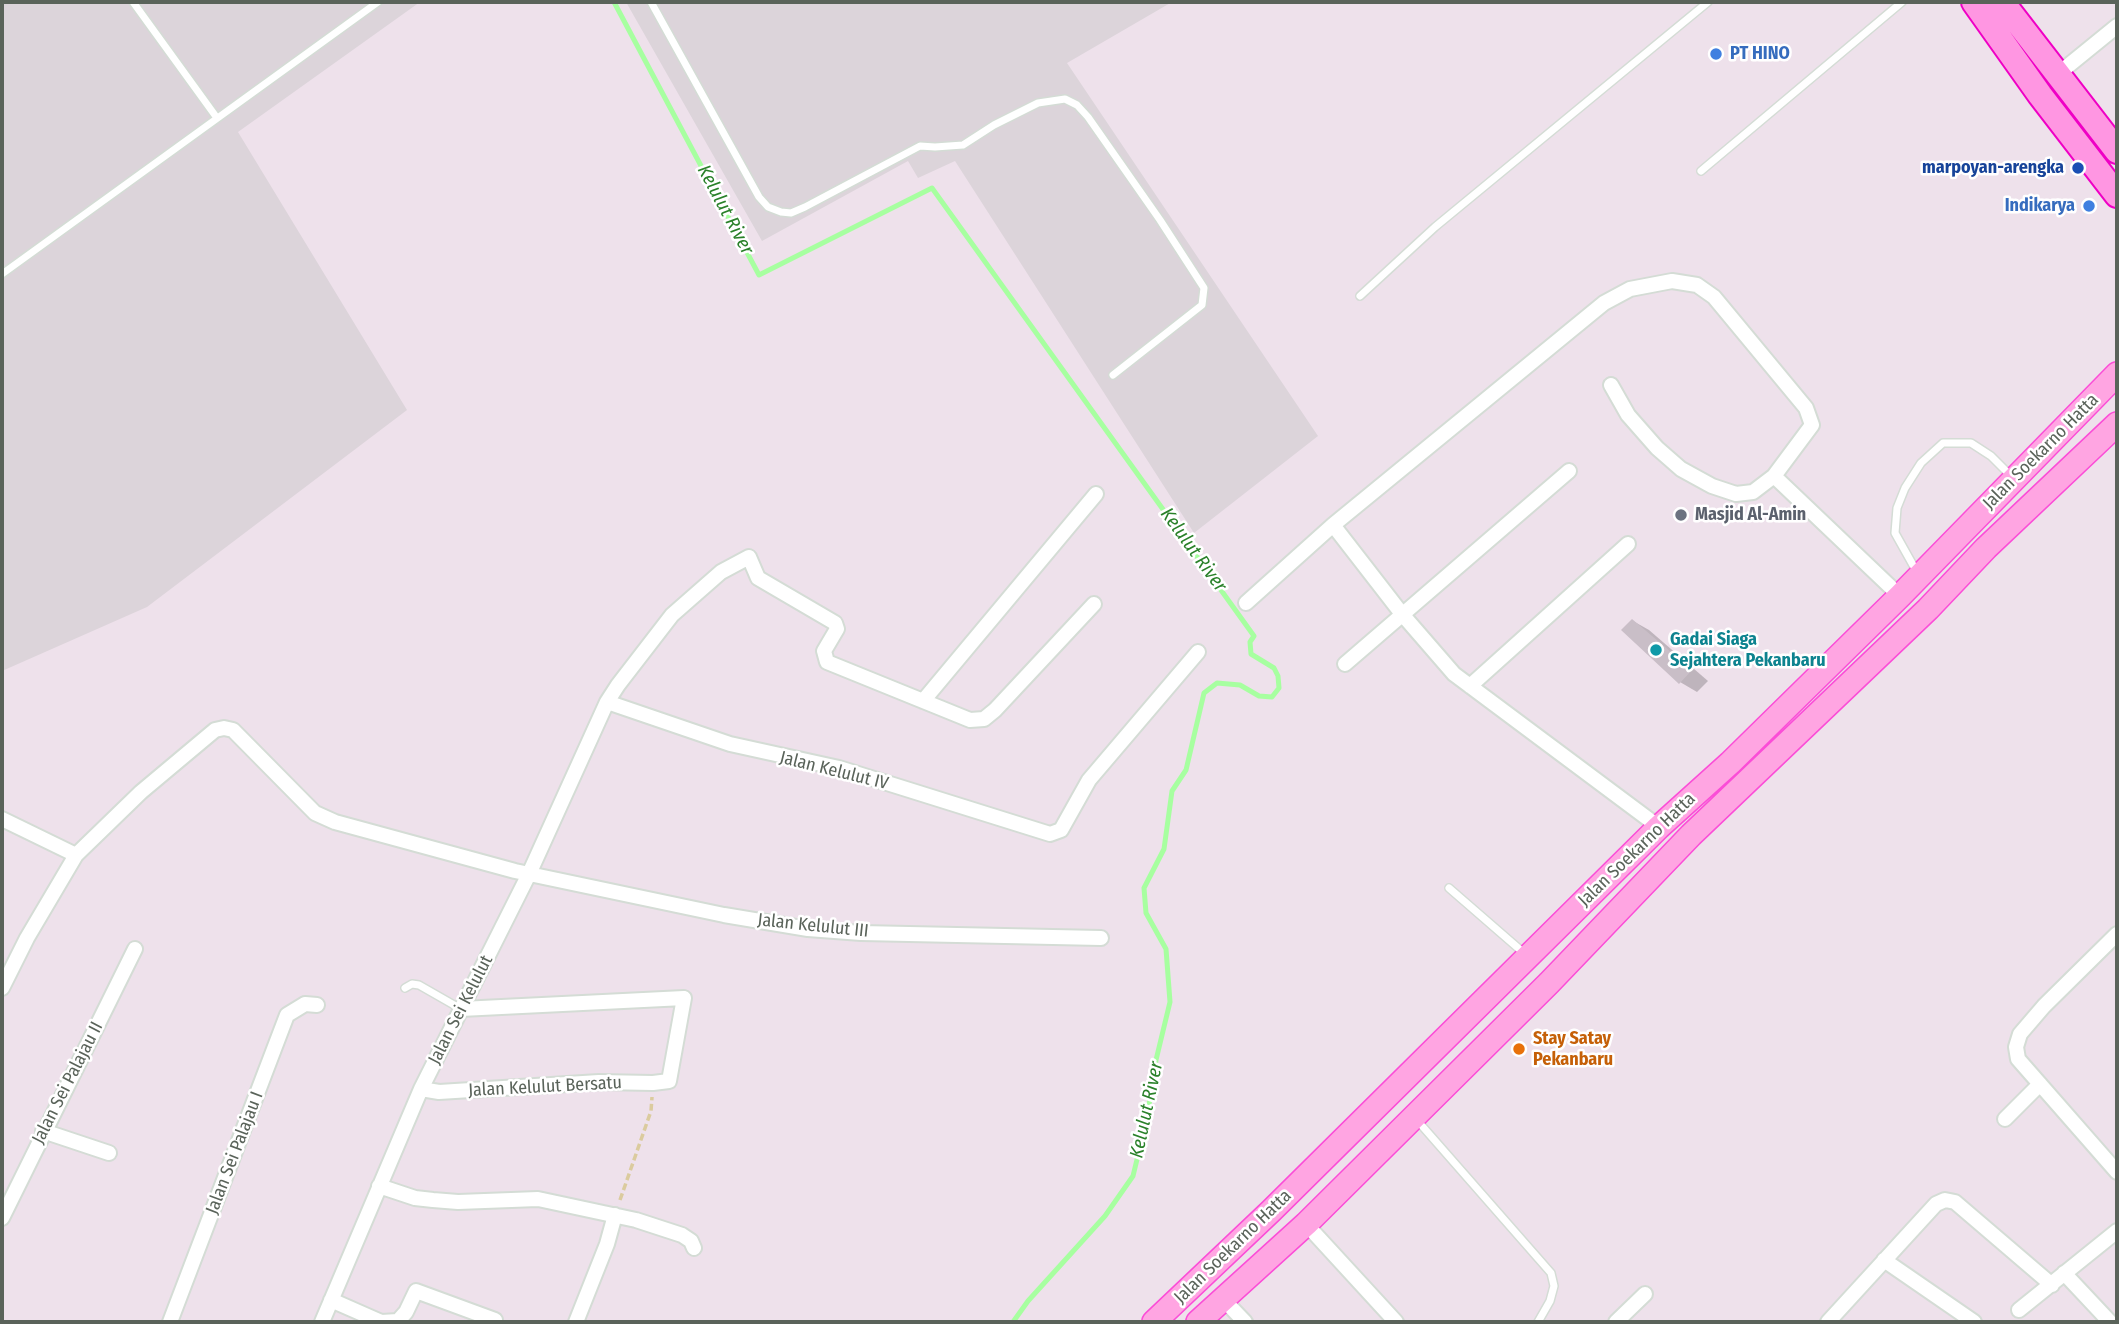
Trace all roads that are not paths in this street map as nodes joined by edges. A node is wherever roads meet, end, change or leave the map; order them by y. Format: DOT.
graph roads {
  1 [pos="133,2"];
  2 [pos="379,2"];
  3 [pos="651,2"];
  4 [pos="1708,2"];
  5 [pos="1902,2"];
  6 [pos="1974,2"];
  7 [pos="2002,2"];
  8 [pos="2117,26"];
  9 [pos="2059,74"];
  10 [pos="217,118"];
  11 [pos="2117,151"];
  12 [pos="1701,171"];
  13 [pos="2117,195"];
  14 [pos="2,274"];
  15 [pos="1360,296"];
  16 [pos="2117,374"];
  17 [pos="1113,375"];
  18 [pos="1611,385"];
  19 [pos="2117,424"];
  20 [pos="1569,471"];
  21 [pos="1774,476"];
  22 [pos="2015,479"];
  23 [pos="1096,494"];
  24 [pos="1333,525"];
  25 [pos="1628,544"];
  26 [pos="1919,576"];
  27 [pos="1899,596"];
  28 [pos="1246,603"];
  29 [pos="1094,604"];
  30 [pos="1402,614"];
  31 [pos="1198,652"];
  32 [pos="1345,664"];
  33 [pos="1470,686"];
  34 [pos="923,701"];
  35 [pos="607,702"];
  36 [pos="2,818"];
  37 [pos="1659,827"];
  38 [pos="76,855"];
  39 [pos="529,874"];
  40 [pos="1448,888"];
  41 [pos="2117,934"];
  42 [pos="1101,937"];
  43 [pos="135,950"];
  44 [pos="1528,957"];
  45 [pos="2,988"];
  46 [pos="405,988"];
  47 [pos="317,1005"];
  48 [pos="1479,1005"];
  49 [pos="461,1009"];
  50 [pos="1503,1028"];
  51 [pos="2040,1084"];
  52 [pos="421,1089"];
  53 [pos="1413,1116"];
  54 [pos="2005,1119"];
  55 [pos="43,1131"];
  56 [pos="108,1153"];
  57 [pos="2117,1172"];
  58 [pos="379,1186"];
  59 [pos="615,1215"];
  60 [pos="2,1218"];
  61 [pos="1306,1224"];
  62 [pos="2117,1231"];
  63 [pos="694,1248"];
  64 [pos="1884,1260"];
  65 [pos="2064,1273"];
  66 [pos="2052,1285"];
  67 [pos="1645,1294"];
  68 [pos="1223,1299"];
  69 [pos="331,1300"];
  70 [pos="2019,1310"];
  71 [pos="495,1320"];
  72 [pos="170,1322"];
  73 [pos="322,1322"];
  74 [pos="576,1322"];
  75 [pos="1154,1322"];
  76 [pos="1198,1322"];
  77 [pos="1245,1322"];
  78 [pos="1396,1322"];
  79 [pos="1538,1322"];
  80 [pos="1616,1322"];
  81 [pos="1828,1322"];
  82 [pos="1974,1322"];
  83 [pos="2110,1322"];
  1 -- 10 [label="lane"];
  2 -- 10 [label="lane"];
  3 -- 17 [label="lane"];
  4 -- 15 [label="lane"];
  5 -- 12 [label="lane"];
  6 -- 13 [label="highway"];
  7 -- 9 [label="highway"];
  8 -- 9 [label="street"];
  9 -- 11 [label="highway"];
  10 -- 14 [label="lane"];
  16 -- 22 [label="main road, Jalan Soekarno Hatta"];
  18 -- 21 [label="street"];
  19 -- 50 [label="main road, Jalan Soekarno Hatta"];
  20 -- 30 [label="street"];
  21 -- 24 [label="street"];
  21 -- 27 [label="street"];
  22 -- 26 [label="main road, Jalan Soekarno Hatta"];
  22 -- 26 [label="lane"];
  23 -- 34 [label="street"];
  24 -- 28 [label="street"];
  24 -- 30 [label="street"];
  25 -- 33 [label="street"];
  26 -- 27 [label="main road, Jalan Soekarno Hatta"];
  27 -- 37 [label="main road, Jalan Soekarno Hatta"];
  29 -- 34 [label="street"];
  30 -- 32 [label="street"];
  30 -- 33 [label="street"];
  31 -- 35 [label="street, Jalan Kelulut IV"];
  33 -- 37 [label="street"];
  34 -- 35 [label="street, Jalan Sei Kelulut"];
  35 -- 39 [label="street, Jalan Sei Kelulut"];
  36 -- 38 [label="street"];
  37 -- 44 [label="main road, Jalan Soekarno Hatta"];
  38 -- 39 [label="street, Jalan Kelulut III"];
  38 -- 45 [label="street"];
  39 -- 42 [label="street, Jalan Kelulut III"];
  39 -- 49 [label="street, Jalan Sei Kelulut"];
  40 -- 44 [label="lane"];
  41 -- 51 [label="street"];
  43 -- 55 [label="street, Jalan Sei Palajau II"];
  44 -- 48 [label="main road, Jalan Soekarno Hatta"];
  46 -- 49 [label="lane"];
  47 -- 72 [label="street, Jalan Sei Palajau I"];
  48 -- 50 [label="main road"];
  48 -- 75 [label="main road, Jalan Soekarno Hatta"];
  49 -- 52 [label="street, Jalan Sei Kelulut"];
  49 -- 52 [label="street, Jalan Kelulut Bersatu"];
  50 -- 53 [label="main road, Jalan Soekarno Hatta"];
  51 -- 54 [label="street"];
  51 -- 57 [label="street"];
  52 -- 58 [label="street, Jalan Sei Kelulut"];
  53 -- 61 [label="main road, Jalan Soekarno Hatta"];
  53 -- 79 [label="lane"];
  55 -- 56 [label="street"];
  55 -- 60 [label="street, Jalan Sei Palajau II"];
  58 -- 59 [label="street"];
  58 -- 69 [label="street, Jalan Sei Kelulut"];
  59 -- 63 [label="street"];
  59 -- 74 [label="street"];
  61 -- 68 [label="main road, Jalan Soekarno Hatta"];
  61 -- 78 [label="street"];
  62 -- 65 [label="street"];
  64 -- 66 [label="street"];
  64 -- 81 [label="street"];
  64 -- 82 [label="street"];
  65 -- 66 [label="street"];
  65 -- 83 [label="street"];
  66 -- 70 [label="street"];
  67 -- 80 [label="street"];
  68 -- 76 [label="main road, Jalan Soekarno Hatta"];
  68 -- 77 [label="street"];
  69 -- 71 [label="street"];
  69 -- 73 [label="street, Jalan Sei Kelulut"];
}
